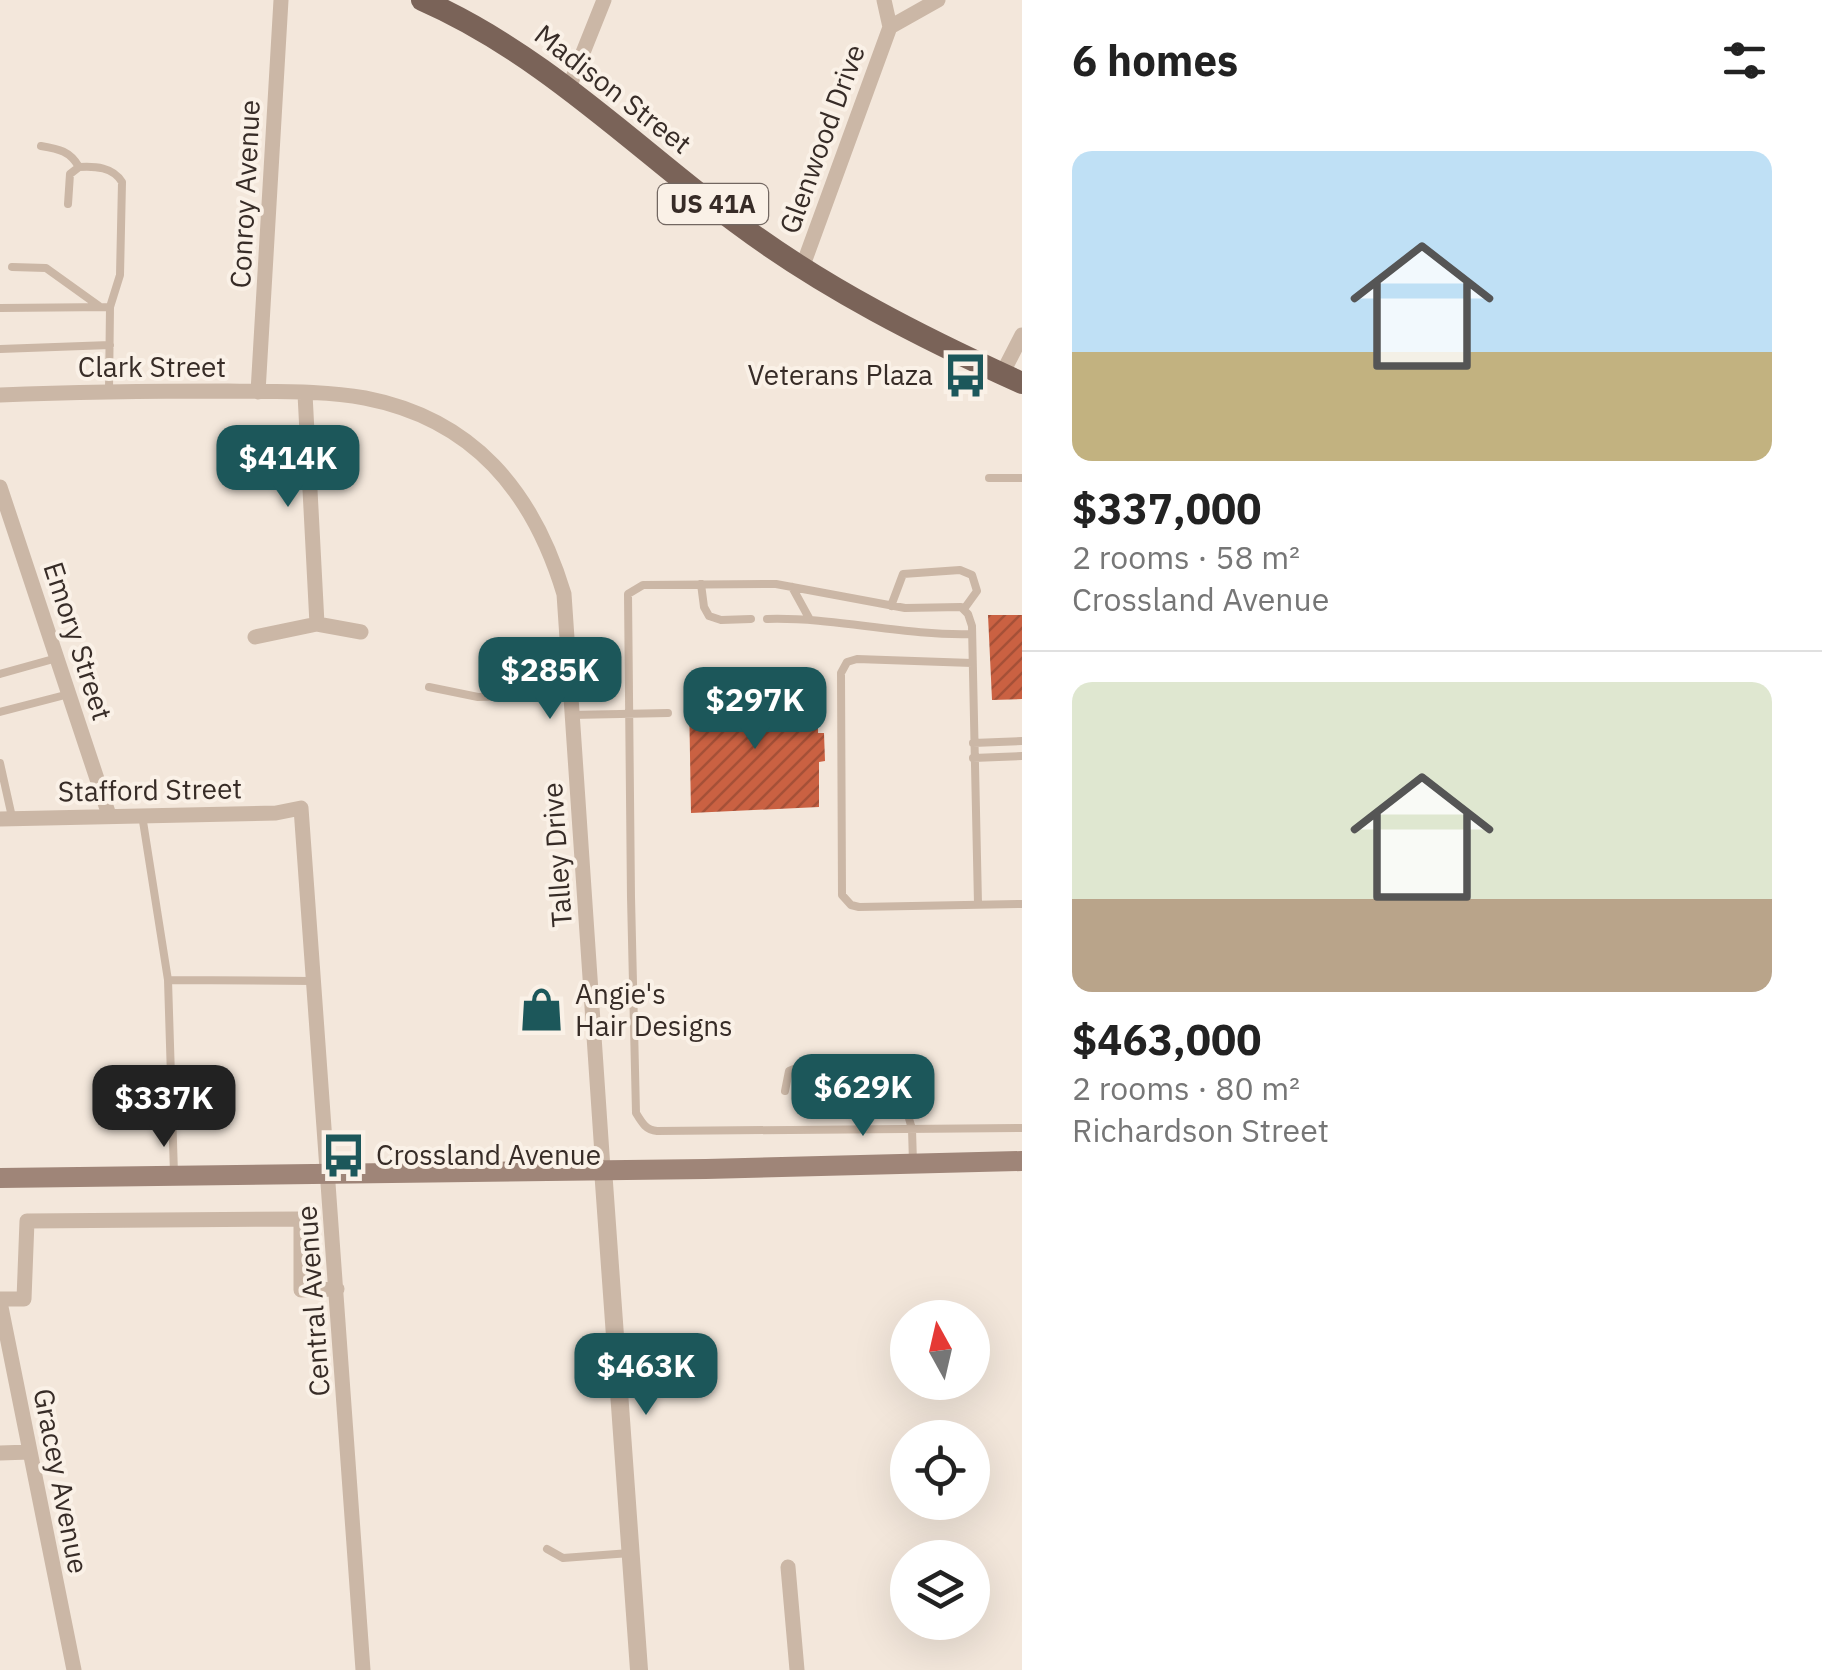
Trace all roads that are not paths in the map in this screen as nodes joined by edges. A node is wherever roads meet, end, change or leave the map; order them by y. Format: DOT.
graph roads {
  1 [pos="282,0"];
  2 [pos="422,0"];
  3 [pos="604,0"];
  4 [pos="884,0"];
  5 [pos="938,0"];
  6 [pos="890,26"];
  7 [pos="568,90"];
  8 [pos="41,146"];
  9 [pos="79,168"];
  10 [pos="68,204"];
  11 [pos="12,268"];
  12 [pos="802,268"];
  13 [pos="100,306"];
  14 [pos="110,307"];
  15 [pos="0,308"];
  16 [pos="1022,334"];
  17 [pos="110,345"];
  18 [pos="0,348"];
  19 [pos="1012,378"];
  20 [pos="109,390"];
  21 [pos="258,392"];
  22 [pos="305,394"];
  23 [pos="0,395"];
  24 [pos="988,478"];
  25 [pos="1022,478"];
  26 [pos="0,487"];
  27 [pos="702,584"];
  28 [pos="792,588"];
  29 [pos="892,606"];
  30 [pos="964,610"];
  31 [pos="808,618"];
  32 [pos="751,619"];
  33 [pos="767,619"];
  34 [pos="317,624"];
  35 [pos="361,632"];
  36 [pos="972,634"];
  37 [pos="255,636"];
  38 [pos="57,658"];
  39 [pos="972,663"];
  40 [pos="0,674"];
  41 [pos="429,687"];
  42 [pos="69,694"];
  43 [pos="570,694"];
  44 [pos="0,712"];
  45 [pos="668,713"];
  46 [pos="628,714"];
  47 [pos="572,715"];
  48 [pos="1022,741"];
  49 [pos="973,743"];
  50 [pos="1022,756"];
  51 [pos="973,758"];
  52 [pos="0,763"];
  53 [pos="301,808"];
  54 [pos="108,812"];
  55 [pos="142,815"];
  56 [pos="6,818"];
  57 [pos="978,904"];
  58 [pos="1022,904"];
  59 [pos="168,980"];
  60 [pos="314,981"];
  61 [pos="896,1060"];
  62 [pos="801,1066"];
  63 [pos="827,1066"];
  64 [pos="785,1091"];
  65 [pos="844,1091"];
  66 [pos="912,1128"];
  67 [pos="1022,1128"];
  68 [pos="1022,1161"];
  69 [pos="913,1163"];
  70 [pos="604,1169"];
  71 [pos="329,1172"];
  72 [pos="174,1174"];
  73 [pos="0,1178"];
  74 [pos="337,1289"];
  75 [pos="0,1301"];
  76 [pos="30,1452"];
  77 [pos="0,1454"];
  78 [pos="547,1549"];
  79 [pos="631,1553"];
  80 [pos="788,1567"];
  81 [pos="74,1670"];
  82 [pos="363,1670"];
  83 [pos="639,1670"];
  84 [pos="796,1670"];
  1 -- 21 [label="street, Conroy Avenue"];
  2 -- 7 [label="main road, Madison Street / US 41A"];
  3 -- 7 [label="street"];
  4 -- 6 [label="street"];
  5 -- 6 [label="street"];
  6 -- 12 [label="street, Glenwood Drive"];
  7 -- 12 [label="main road, Madison Street / US 41A"];
  8 -- 9 [label="lane"];
  9 -- 10 [label="lane"];
  9 -- 14 [label="lane"];
  11 -- 13 [label="lane"];
  12 -- 19 [label="main road, Madison Street / US 41A"];
  13 -- 14 [label="lane"];
  13 -- 15 [label="lane"];
  14 -- 17 [label="lane"];
  16 -- 19 [label="street"];
  17 -- 18 [label="lane"];
  17 -- 20 [label="lane"];
  20 -- 21 [label="street, Clark Street"];
  20 -- 23 [label="street, Clark Street"];
  21 -- 22 [label="street, Clark Street"];
  22 -- 34 [label="street"];
  22 -- 43 [label="street, Talley Drive"];
  24 -- 25 [label="lane"];
  26 -- 38 [label="street, Emory Street"];
  27 -- 28 [label="lane"];
  27 -- 32 [label="lane"];
  27 -- 46 [label="lane"];
  28 -- 29 [label="lane"];
  28 -- 31 [label="lane"];
  29 -- 30 [label="lane"];
  29 -- 30 [label="lane"];
  30 -- 36 [label="lane"];
  31 -- 33 [label="lane"];
  31 -- 36 [label="lane"];
  34 -- 35 [label="street"];
  34 -- 37 [label="street"];
  36 -- 39 [label="lane"];
  38 -- 40 [label="lane"];
  38 -- 42 [label="street, Emory Street"];
  39 -- 49 [label="lane"];
  39 -- 57 [label="lane"];
  41 -- 43 [label="lane"];
  42 -- 44 [label="lane"];
  42 -- 54 [label="street, Emory Street"];
  43 -- 47 [label="street, Talley Drive"];
  45 -- 46 [label="lane"];
  46 -- 47 [label="lane"];
  46 -- 66 [label="lane"];
  47 -- 70 [label="street, Talley Drive"];
  48 -- 49 [label="lane"];
  49 -- 51 [label="lane"];
  50 -- 51 [label="lane"];
  51 -- 57 [label="lane"];
  52 -- 56 [label="lane"];
  53 -- 55 [label="street, Stafford Street"];
  53 -- 60 [label="street, Central Avenue"];
  55 -- 56 [label="street, Stafford Street"];
  55 -- 59 [label="lane"];
  57 -- 58 [label="lane"];
  59 -- 60 [label="lane"];
  59 -- 72 [label="lane"];
  60 -- 71 [label="street, Central Avenue"];
  61 -- 66 [label="lane"];
  62 -- 64 [label="lane"];
  63 -- 65 [label="lane"];
  66 -- 67 [label="lane"];
  66 -- 69 [label="lane"];
  68 -- 69 [label="main road"];
  69 -- 70 [label="main road"];
  70 -- 71 [label="main road"];
  70 -- 79 [label="street"];
  71 -- 72 [label="main road"];
  71 -- 74 [label="street, Central Avenue"];
  72 -- 73 [label="main road"];
  74 -- 75 [label="street"];
  74 -- 82 [label="street, Central Avenue"];
  75 -- 76 [label="street, Gracey Avenue"];
  76 -- 77 [label="street"];
  76 -- 81 [label="street, Gracey Avenue"];
  78 -- 79 [label="lane"];
  79 -- 83 [label="street"];
  80 -- 84 [label="street"];
}
